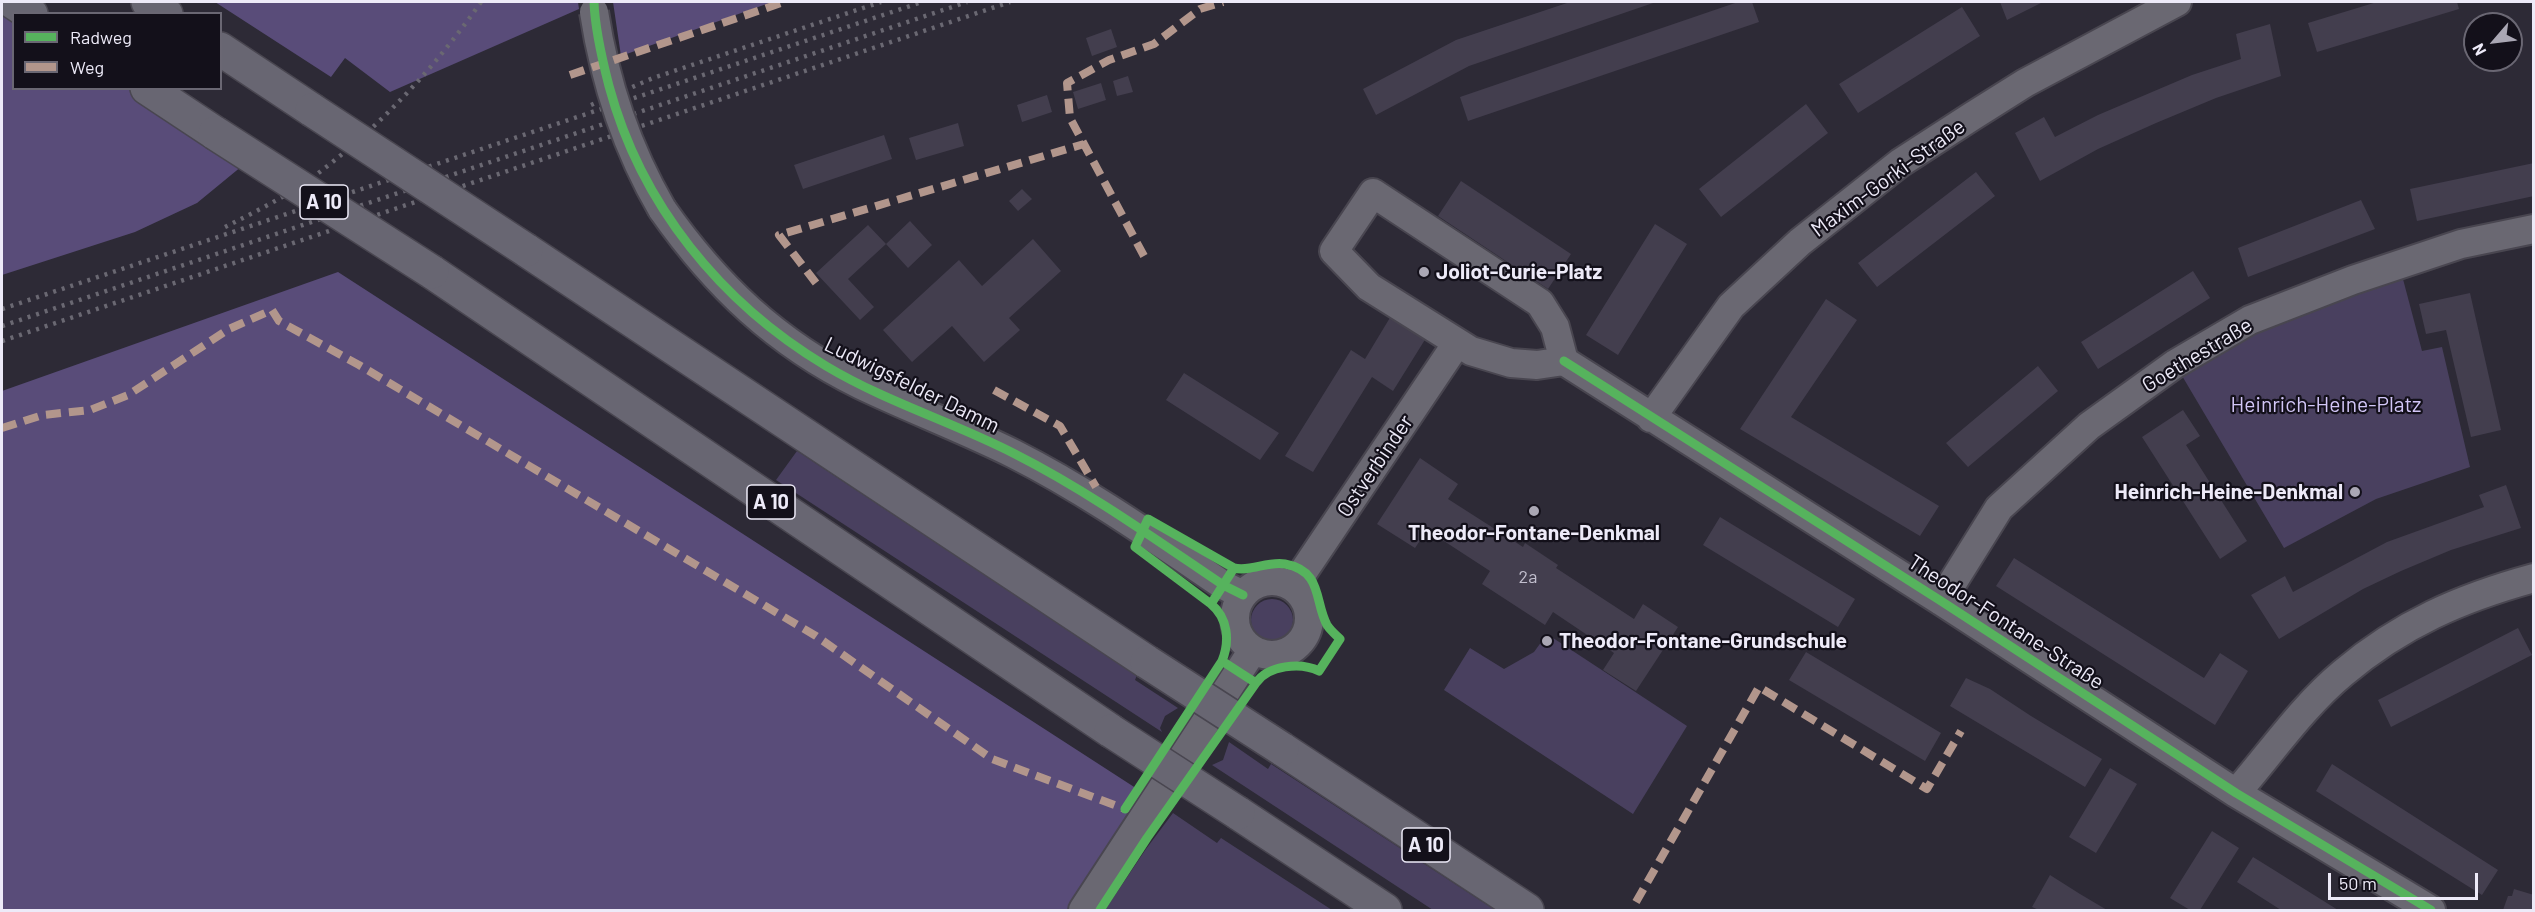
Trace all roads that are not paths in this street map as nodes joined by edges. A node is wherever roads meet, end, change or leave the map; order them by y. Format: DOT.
graph roads {
  1 [pos="13,2"];
  2 [pos="148,2"];
  3 [pos="2177,2"];
  4 [pos="594,7"];
  5 [pos="29,12"];
  6 [pos="163,12"];
  7 [pos="222,50"];
  8 [pos="150,90"];
  9 [pos="2534,230"];
  10 [pos="1457,343"];
  11 [pos="1564,361"];
  12 [pos="1651,418"];
  13 [pos="2534,578"];
  14 [pos="1293,588"];
  15 [pos="1243,595"];
  16 [pos="1941,601"];
  17 [pos="1253,650"];
  18 [pos="2236,794"];
  19 [pos="1083,910"];
  20 [pos="1385,910"];
  21 [pos="1527,910"];
  22 [pos="2431,910"];
  1 -- 5 [label="highway"];
  2 -- 6 [label="highway"];
  3 -- 12 [label="street, Maxim-Gorki-Straße"];
  4 -- 15 [label="street, Ludwigsfelder Damm, bridge"];
  7 -- 21 [label="highway, A 10, bridge"];
  8 -- 20 [label="highway, A 10, bridge"];
  9 -- 16 [label="street, Goethestraße"];
  10 -- 11 [label="street"];
  10 -- 11 [label="street"];
  10 -- 14 [label="street, Ostverbinder"];
  11 -- 12 [label="street, Theodor-Fontane-Straße"];
  12 -- 16 [label="street, Theodor-Fontane-Straße"];
  13 -- 18 [label="street"];
  14 -- 15 [label="street"];
  14 -- 17 [label="street"];
  15 -- 17 [label="street"];
  16 -- 18 [label="street, Theodor-Fontane-Straße"];
  17 -- 19 [label="street"];
  18 -- 22 [label="street, Theodor-Fontane-Straße"];
}
